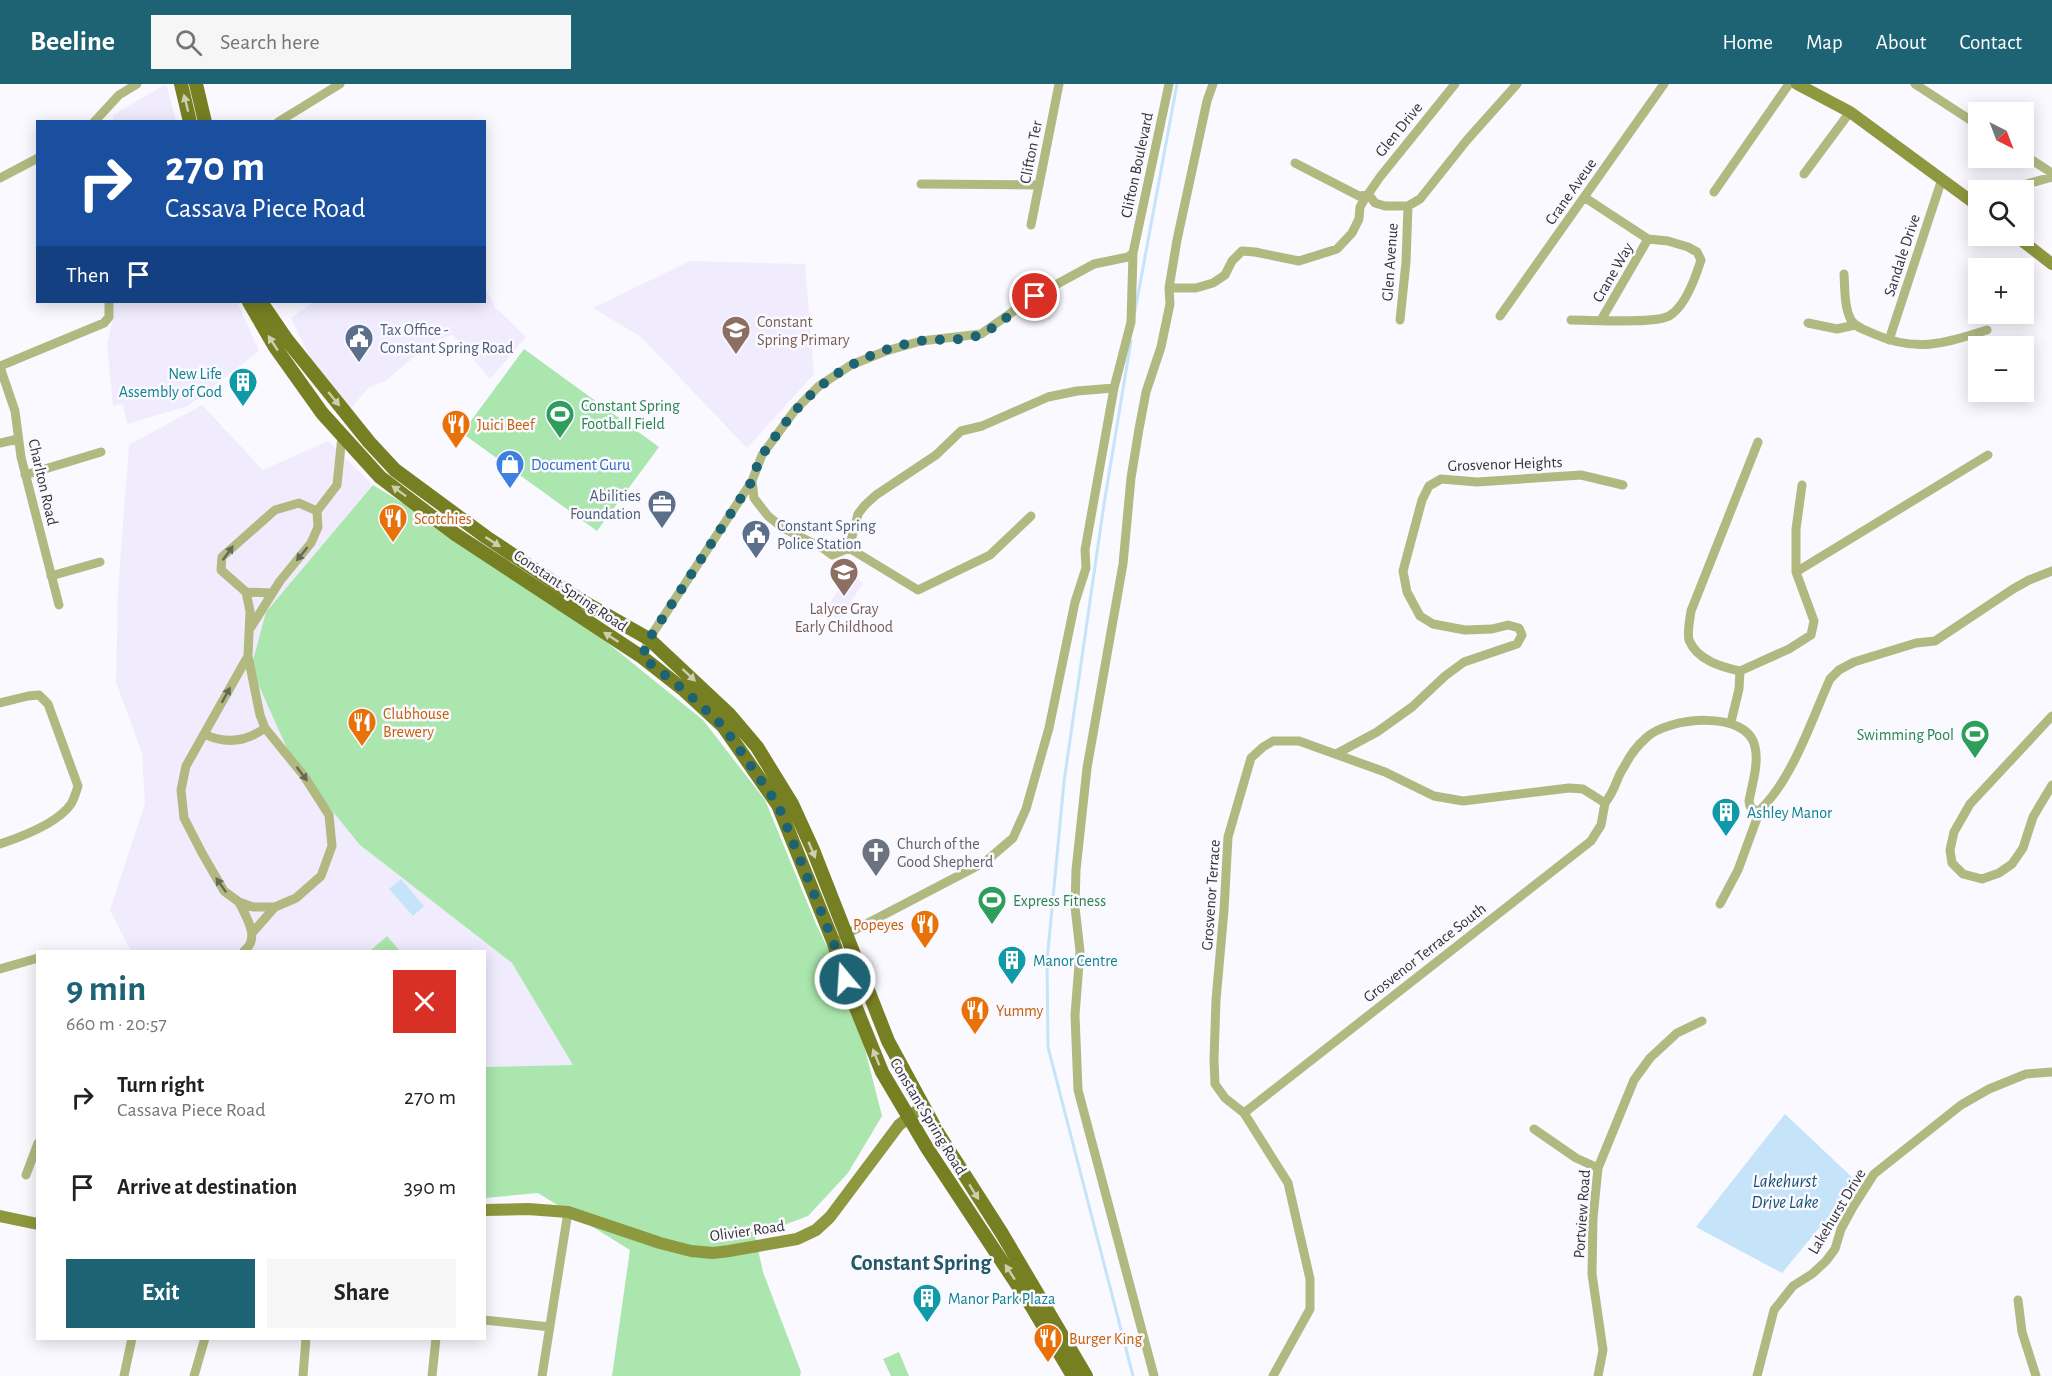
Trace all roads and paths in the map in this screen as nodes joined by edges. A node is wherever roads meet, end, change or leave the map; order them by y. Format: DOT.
graph roads {
  1 [pos="137,84"];
  2 [pos="181,84"];
  3 [pos="196,84"];
  4 [pos="340,84"];
  5 [pos="1059,84"];
  6 [pos="1169,84"];
  7 [pos="1213,84"];
  8 [pos="1455,84"];
  9 [pos="1517,84"];
  10 [pos="1664,84"];
  11 [pos="1789,84"];
  12 [pos="1797,84"];
  13 [pos="1915,84"];
  14 [pos="1850,112"];
  15 [pos="1968,118"];
  16 [pos="96,120"];
  17 [pos="190,120"];
  18 [pos="205,120"];
  19 [pos="281,120"];
  20 [pos="36,159"];
  21 [pos="2034,162"];
  22 [pos="1295,163"];
  23 [pos="1804,174"];
  24 [pos="2052,175"];
  25 [pos="0,178"];
  26 [pos="1942,179"];
  27 [pos="2034,181"];
  28 [pos="921,184"];
  29 [pos="1039,185"];
  30 [pos="1714,192"];
  31 [pos="1369,195"];
  32 [pos="1968,196"];
  33 [pos="1584,197"];
  34 [pos="1408,206"];
  35 [pos="1031,225"];
  36 [pos="1648,239"];
  37 [pos="2029,246"];
  38 [pos="1133,253"];
  39 [pos="2052,264"];
  40 [pos="1844,274"];
  41 [pos="1169,288"];
  42 [pos="109,303"];
  43 [pos="250,303"];
  44 [pos="262,303"];
  45 [pos="1500,316"];
  46 [pos="1400,320"];
  47 [pos="1571,320"];
  48 [pos="1601,320"];
  49 [pos="1808,322"];
  50 [pos="1855,325"];
  51 [pos="1987,330"];
  52 [pos="1889,340"];
  53 [pos="0,367"];
  54 [pos="1114,388"];
  55 [pos="342,436"];
  56 [pos="18,439"];
  57 [pos="1758,442"];
  58 [pos="0,443"];
  59 [pos="101,452"];
  60 [pos="1988,455"];
  61 [pos="25,475"];
  62 [pos="752,481"];
  63 [pos="1623,485"];
  64 [pos="1802,485"];
  65 [pos="317,511"];
  66 [pos="1030,516"];
  67 [pos="849,548"];
  68 [pos="100,562"];
  69 [pos="2052,571"];
  70 [pos="1796,572"];
  71 [pos="51,576"];
  72 [pos="246,592"];
  73 [pos="272,593"];
  74 [pos="58,605"];
  75 [pos="251,627"];
  76 [pos="649,639"];
  77 [pos="248,656"];
  78 [pos="642,657"];
  79 [pos="1740,671"];
  80 [pos="0,703"];
  81 [pos="2052,716"];
  82 [pos="1731,723"];
  83 [pos="265,728"];
  84 [pos="204,734"];
  85 [pos="1336,754"];
  86 [pos="2052,785"];
  87 [pos="1605,803"];
  88 [pos="1760,810"];
  89 [pos="0,844"];
  90 [pos="239,902"];
  91 [pos="1720,904"];
  92 [pos="275,907"];
  93 [pos="252,933"];
  94 [pos="839,938"];
  95 [pos="245,950"];
  96 [pos="36,959"];
  97 [pos="0,969"];
  98 [pos="1702,1021"];
  99 [pos="2052,1072"];
  100 [pos="923,1106"];
  101 [pos="1244,1113"];
  102 [pos="907,1117"];
  103 [pos="1534,1129"];
  104 [pos="36,1148"];
  105 [pos="1598,1168"];
  106 [pos="26,1175"];
  107 [pos="486,1210"];
  108 [pos="568,1212"];
  109 [pos="0,1216"];
  110 [pos="36,1224"];
  111 [pos="2018,1300"];
  112 [pos="486,1320"];
  113 [pos="550,1327"];
  114 [pos="132,1340"];
  115 [pos="204,1340"];
  116 [pos="306,1340"];
  117 [pos="436,1340"];
  118 [pos="124,1376"];
  119 [pos="194,1376"];
  120 [pos="303,1376"];
  121 [pos="432,1376"];
  122 [pos="542,1376"];
  123 [pos="1073,1376"];
  124 [pos="1086,1376"];
  125 [pos="1154,1376"];
  126 [pos="1273,1376"];
  127 [pos="1598,1376"];
  128 [pos="1757,1376"];
  129 [pos="2036,1376"];
  1 -- 16 [label="street"];
  17 -- 2 [label="main road, one-way"];
  3 -- 18 [label="main road"];
  4 -- 19 [label="street"];
  5 -- 29 [label="street, Clifton Ter"];
  6 -- 38 [label="street, Clifton Boulevard"];
  7 -- 41 [label="street"];
  8 -- 31 [label="street, Glen Drive"];
  9 -- 34 [label="street"];
  10 -- 33 [label="street, Crane Aveue"];
  11 -- 30 [label="street"];
  12 -- 14 [label="main road"];
  13 -- 15 [label="street"];
  14 -- 23 [label="street"];
  14 -- 26 [label="main road"];
  20 -- 25 [label="street"];
  21 -- 24 [label="street"];
  22 -- 31 [label="street"];
  24 -- 27 [label="street"];
  26 -- 32 [label="main road"];
  26 -- 52 [label="street, Sandale Drive"];
  28 -- 29 [label="street"];
  29 -- 35 [label="street, Clifton Ter"];
  31 -- 34 [label="street"];
  31 -- 41 [label="street, Glen Drive"];
  33 -- 36 [label="street"];
  33 -- 45 [label="street, Crane Aveue"];
  34 -- 46 [label="street, Glen Avenue"];
  36 -- 48 [label="street, Crane Way"];
  36 -- 48 [label="street"];
  37 -- 39 [label="main road"];
  38 -- 54 [label="street, Clifton Boulevard"];
  38 -- 62 [label="street"];
  40 -- 50 [label="street"];
  41 -- 125 [label="street"];
  42 -- 53 [label="street"];
  55 -- 43 [label="main road, Constant Spring Road, one-way"];
  44 -- 76 [label="main road, Constant Spring Road, one-way"];
  47 -- 48 [label="street"];
  49 -- 50 [label="street"];
  50 -- 52 [label="street"];
  51 -- 52 [label="street"];
  53 -- 56 [label="street, Charlton Road"];
  54 -- 67 [label="street"];
  54 -- 94 [label="street, Clifton Boulevard"];
  55 -- 65 [label="street"];
  78 -- 55 [label="main road, Constant Spring Road, one-way"];
  56 -- 58 [label="street"];
  56 -- 61 [label="street, Charlton Road"];
  57 -- 79 [label="street"];
  59 -- 61 [label="street"];
  60 -- 70 [label="street"];
  61 -- 71 [label="street, Charlton Road"];
  62 -- 67 [label="street"];
  62 -- 76 [label="street"];
  63 -- 85 [label="street, Grosvenor Heights"];
  64 -- 70 [label="street"];
  72 -- 65 [label="street, one-way"];
  65 -- 73 [label="street, one-way"];
  66 -- 67 [label="street"];
  68 -- 71 [label="street"];
  69 -- 88 [label="street"];
  70 -- 79 [label="street"];
  71 -- 74 [label="street, Charlton Road"];
  72 -- 73 [label="street"];
  72 -- 75 [label="street"];
  73 -- 75 [label="street"];
  75 -- 77 [label="street"];
  76 -- 78 [label="street"];
  76 -- 94 [label="main road, Constant Spring Road, one-way"];
  77 -- 83 [label="street"];
  84 -- 77 [label="street, one-way"];
  78 -- 94 [label="main road, Constant Spring Road"];
  79 -- 82 [label="street"];
  80 -- 89 [label="street"];
  81 -- 86 [label="street"];
  82 -- 87 [label="street, Grosvenor Terrace South"];
  82 -- 88 [label="street"];
  83 -- 84 [label="street"];
  83 -- 92 [label="street, one-way"];
  90 -- 84 [label="street, one-way"];
  85 -- 87 [label="street, Grosvenor Terrace"];
  85 -- 101 [label="street, Grosvenor Terrace"];
  87 -- 101 [label="street, Grosvenor Terrace South"];
  88 -- 91 [label="street"];
  90 -- 92 [label="street"];
  90 -- 93 [label="street"];
  92 -- 93 [label="street"];
  93 -- 95 [label="street"];
  94 -- 100 [label="main road, Constant Spring Road"];
  102 -- 94 [label="main road, Constant Spring Road, one-way"];
  96 -- 97 [label="street"];
  98 -- 105 [label="street, Portview Road"];
  99 -- 128 [label="street, Lakehurst Drive"];
  100 -- 102 [label="main road, Olivier Road"];
  100 -- 124 [label="main road, Constant Spring Road, one-way"];
  101 -- 126 [label="street, Grosvenor Terrace"];
  102 -- 108 [label="main road, Olivier Road"];
  123 -- 102 [label="main road, Constant Spring Road, one-way"];
  103 -- 105 [label="street"];
  104 -- 106 [label="street"];
  105 -- 127 [label="street, Portview Road"];
  107 -- 108 [label="main road, Olivier Road"];
  108 -- 113 [label="street"];
  109 -- 110 [label="main road"];
  111 -- 129 [label="street"];
  112 -- 113 [label="street"];
  113 -- 122 [label="street"];
  114 -- 118 [label="street"];
  115 -- 119 [label="street"];
  116 -- 120 [label="street"];
  117 -- 121 [label="street"];
}
